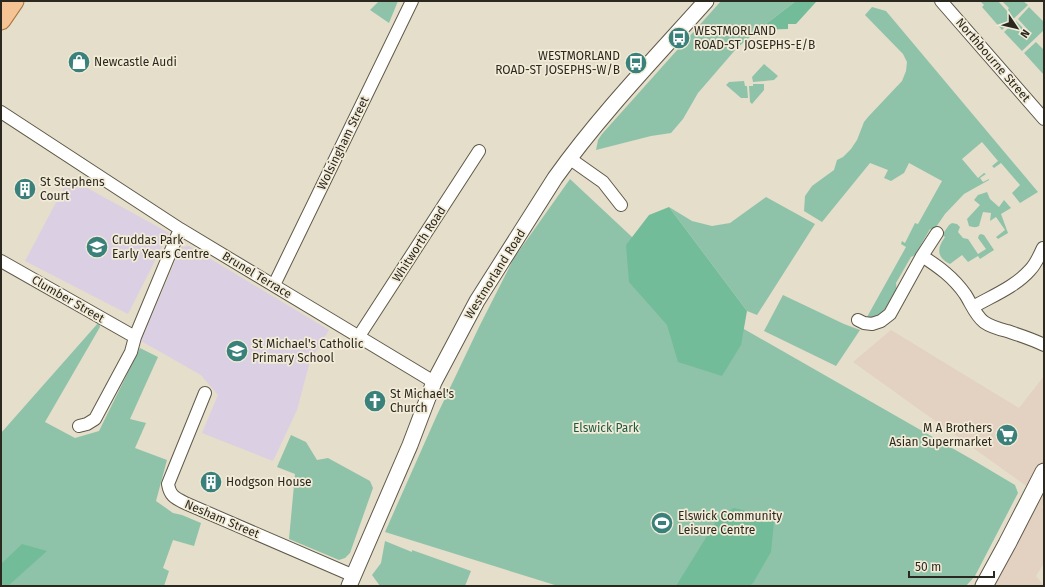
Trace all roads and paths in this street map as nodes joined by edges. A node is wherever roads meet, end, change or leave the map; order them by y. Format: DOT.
graph roads {
  1 [pos="14,1"];
  2 [pos="412,1"];
  3 [pos="706,1"];
  4 [pos="941,1"];
  5 [pos="1,20"];
  6 [pos="1,112"];
  7 [pos="1044,119"];
  8 [pos="478,152"];
  9 [pos="569,158"];
  10 [pos="621,205"];
  11 [pos="180,228"];
  12 [pos="938,233"];
  13 [pos="1043,248"];
  14 [pos="922,256"];
  15 [pos="1,261"];
  16 [pos="274,285"];
  17 [pos="973,307"];
  18 [pos="858,320"];
  19 [pos="359,336"];
  20 [pos="134,337"];
  21 [pos="1044,345"];
  22 [pos="434,382"];
  23 [pos="206,393"];
  24 [pos="79,426"];
  25 [pos="1044,472"];
  26 [pos="351,581"];
  27 [pos="984,586"];
  1 -- 5 [label="main road"];
  2 -- 16 [label="street, Wolsingham Street"];
  3 -- 9 [label="street, Westmorland Road"];
  4 -- 7 [label="street, Northbourne Street"];
  6 -- 11 [label="street, Brunel Terrace"];
  8 -- 19 [label="street, Whitworth Road"];
  9 -- 10 [label="street"];
  9 -- 22 [label="street, Westmorland Road"];
  11 -- 16 [label="street, Brunel Terrace"];
  11 -- 20 [label="street"];
  12 -- 14 [label="street"];
  13 -- 17 [label="street"];
  14 -- 17 [label="street"];
  14 -- 18 [label="street"];
  15 -- 20 [label="street, Clumber Street"];
  16 -- 19 [label="street, Brunel Terrace"];
  17 -- 21 [label="street"];
  19 -- 22 [label="street, Brunel Terrace"];
  20 -- 24 [label="street"];
  22 -- 26 [label="street, Westmorland Road"];
  23 -- 26 [label="street, Nesham Street"];
  25 -- 27 [label="main road"];
}
